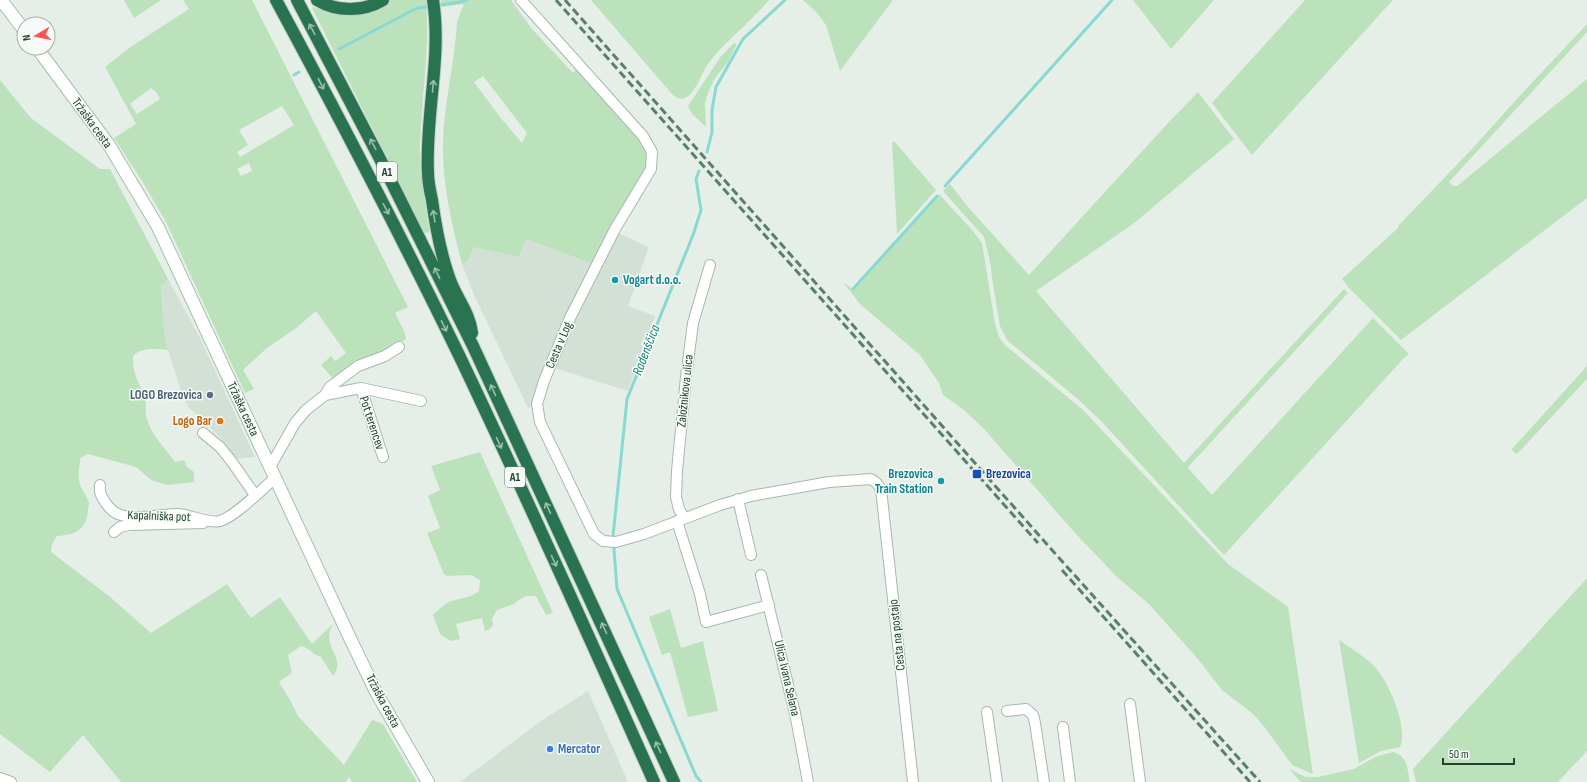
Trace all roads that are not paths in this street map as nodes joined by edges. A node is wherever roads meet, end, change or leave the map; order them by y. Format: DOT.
graph roads {
  1 [pos="1,0"];
  2 [pos="276,0"];
  3 [pos="296,0"];
  4 [pos="317,0"];
  5 [pos="383,0"];
  6 [pos="433,0"];
  7 [pos="521,0"];
  8 [pos="16,20"];
  9 [pos="43,56"];
  10 [pos="710,265"];
  11 [pos="473,346"];
  12 [pos="399,347"];
  13 [pos="360,388"];
  14 [pos="325,394"];
  15 [pos="421,401"];
  16 [pos="203,433"];
  17 [pos="383,457"];
  18 [pos="270,467"];
  19 [pos="275,478"];
  20 [pos="100,485"];
  21 [pos="255,496"];
  22 [pos="738,499"];
  23 [pos="680,520"];
  24 [pos="211,522"];
  25 [pos="114,532"];
  26 [pos="751,555"];
  27 [pos="761,575"];
  28 [pos="769,605"];
  29 [pos="1130,704"];
  30 [pos="1007,711"];
  31 [pos="987,712"];
  32 [pos="1063,727"];
  33 [pos="0,778"];
  34 [pos="11,782"];
  35 [pos="428,782"];
  36 [pos="654,782"];
  37 [pos="674,782"];
  38 [pos="808,782"];
  39 [pos="913,782"];
  40 [pos="997,782"];
  41 [pos="1044,782"];
  42 [pos="1070,782"];
  43 [pos="1140,782"];
  1 -- 8 [label="main road"];
  2 -- 36 [label="highway, A1, one-way"];
  11 -- 3 [label="highway, A1, one-way"];
  4 -- 5 [label="highway"];
  11 -- 6 [label="highway, one-way"];
  7 -- 23 [label="street, Cesta v Log"];
  9 -- 18 [label="main road, Tržaška cesta"];
  10 -- 23 [label="street, Založnikova ulica"];
  37 -- 11 [label="highway, A1, one-way"];
  12 -- 14 [label="street"];
  13 -- 14 [label="street, Pot terencev"];
  13 -- 15 [label="street, Pot terencev"];
  13 -- 17 [label="street, Pot terencev"];
  14 -- 18 [label="street"];
  16 -- 21 [label="street"];
  18 -- 19 [label="main road, Tržaška cesta"];
  19 -- 21 [label="street, Kapalniška pot"];
  19 -- 35 [label="main road, Tržaška cesta"];
  20 -- 24 [label="street, Kapalniška pot"];
  21 -- 24 [label="street, Kapalniška pot"];
  22 -- 23 [label="street"];
  22 -- 26 [label="street"];
  22 -- 39 [label="street, Cesta na postajo"];
  23 -- 28 [label="street, Založnikova ulica"];
  24 -- 25 [label="street, Kapalniška pot"];
  27 -- 28 [label="street, Ulica Ivana Selana"];
  28 -- 38 [label="street, Ulica Ivana Selana"];
  29 -- 43 [label="street"];
  30 -- 41 [label="street"];
  31 -- 40 [label="street"];
  32 -- 42 [label="street"];
  33 -- 34 [label="street"];
}
